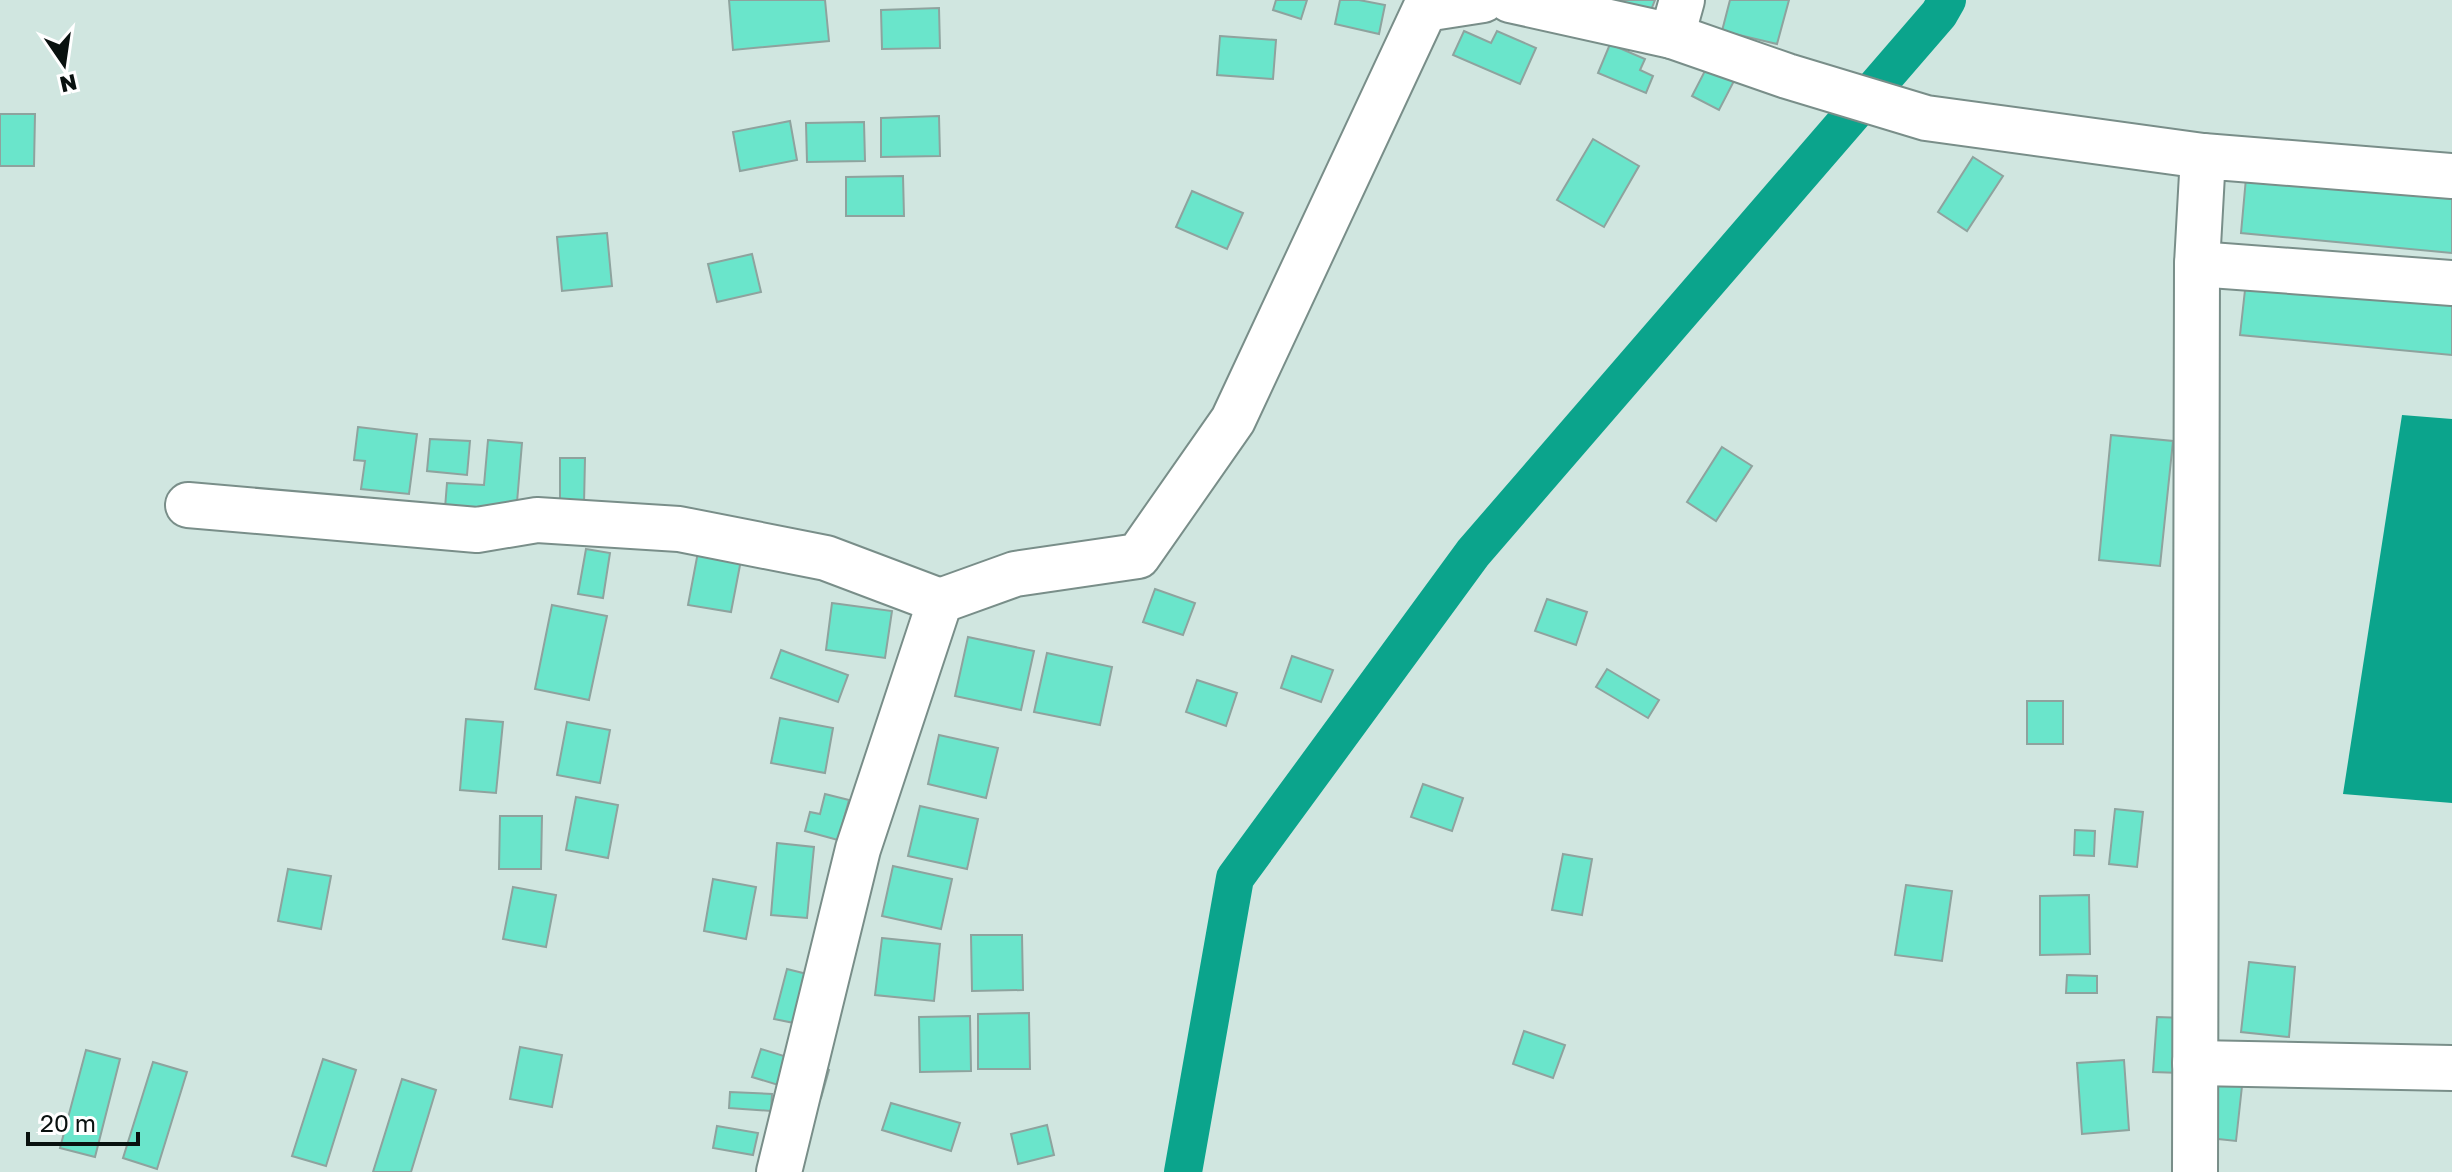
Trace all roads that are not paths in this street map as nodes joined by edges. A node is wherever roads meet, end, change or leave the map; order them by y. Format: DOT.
graph roads {
  1 [pos="1483,0"];
  2 [pos="1510,0"];
  3 [pos="1677,18"];
  4 [pos="2203,156"];
  5 [pos="2452,176"];
  6 [pos="2197,264"];
  7 [pos="2452,283"];
  8 [pos="188,505"];
  9 [pos="940,601"];
  10 [pos="2195,1063"];
  11 [pos="2452,1068"];
  12 [pos="779,1172"];
  13 [pos="2195,1172"];
  1 -- 9 [label="street"];
  2 -- 3 [label="street"];
  3 -- 4 [label="street"];
  4 -- 5 [label="street"];
  4 -- 6 [label="street"];
  6 -- 7 [label="street"];
  6 -- 10 [label="street"];
  8 -- 9 [label="street"];
  9 -- 12 [label="street"];
  10 -- 11 [label="street"];
  10 -- 13 [label="street"];
}
